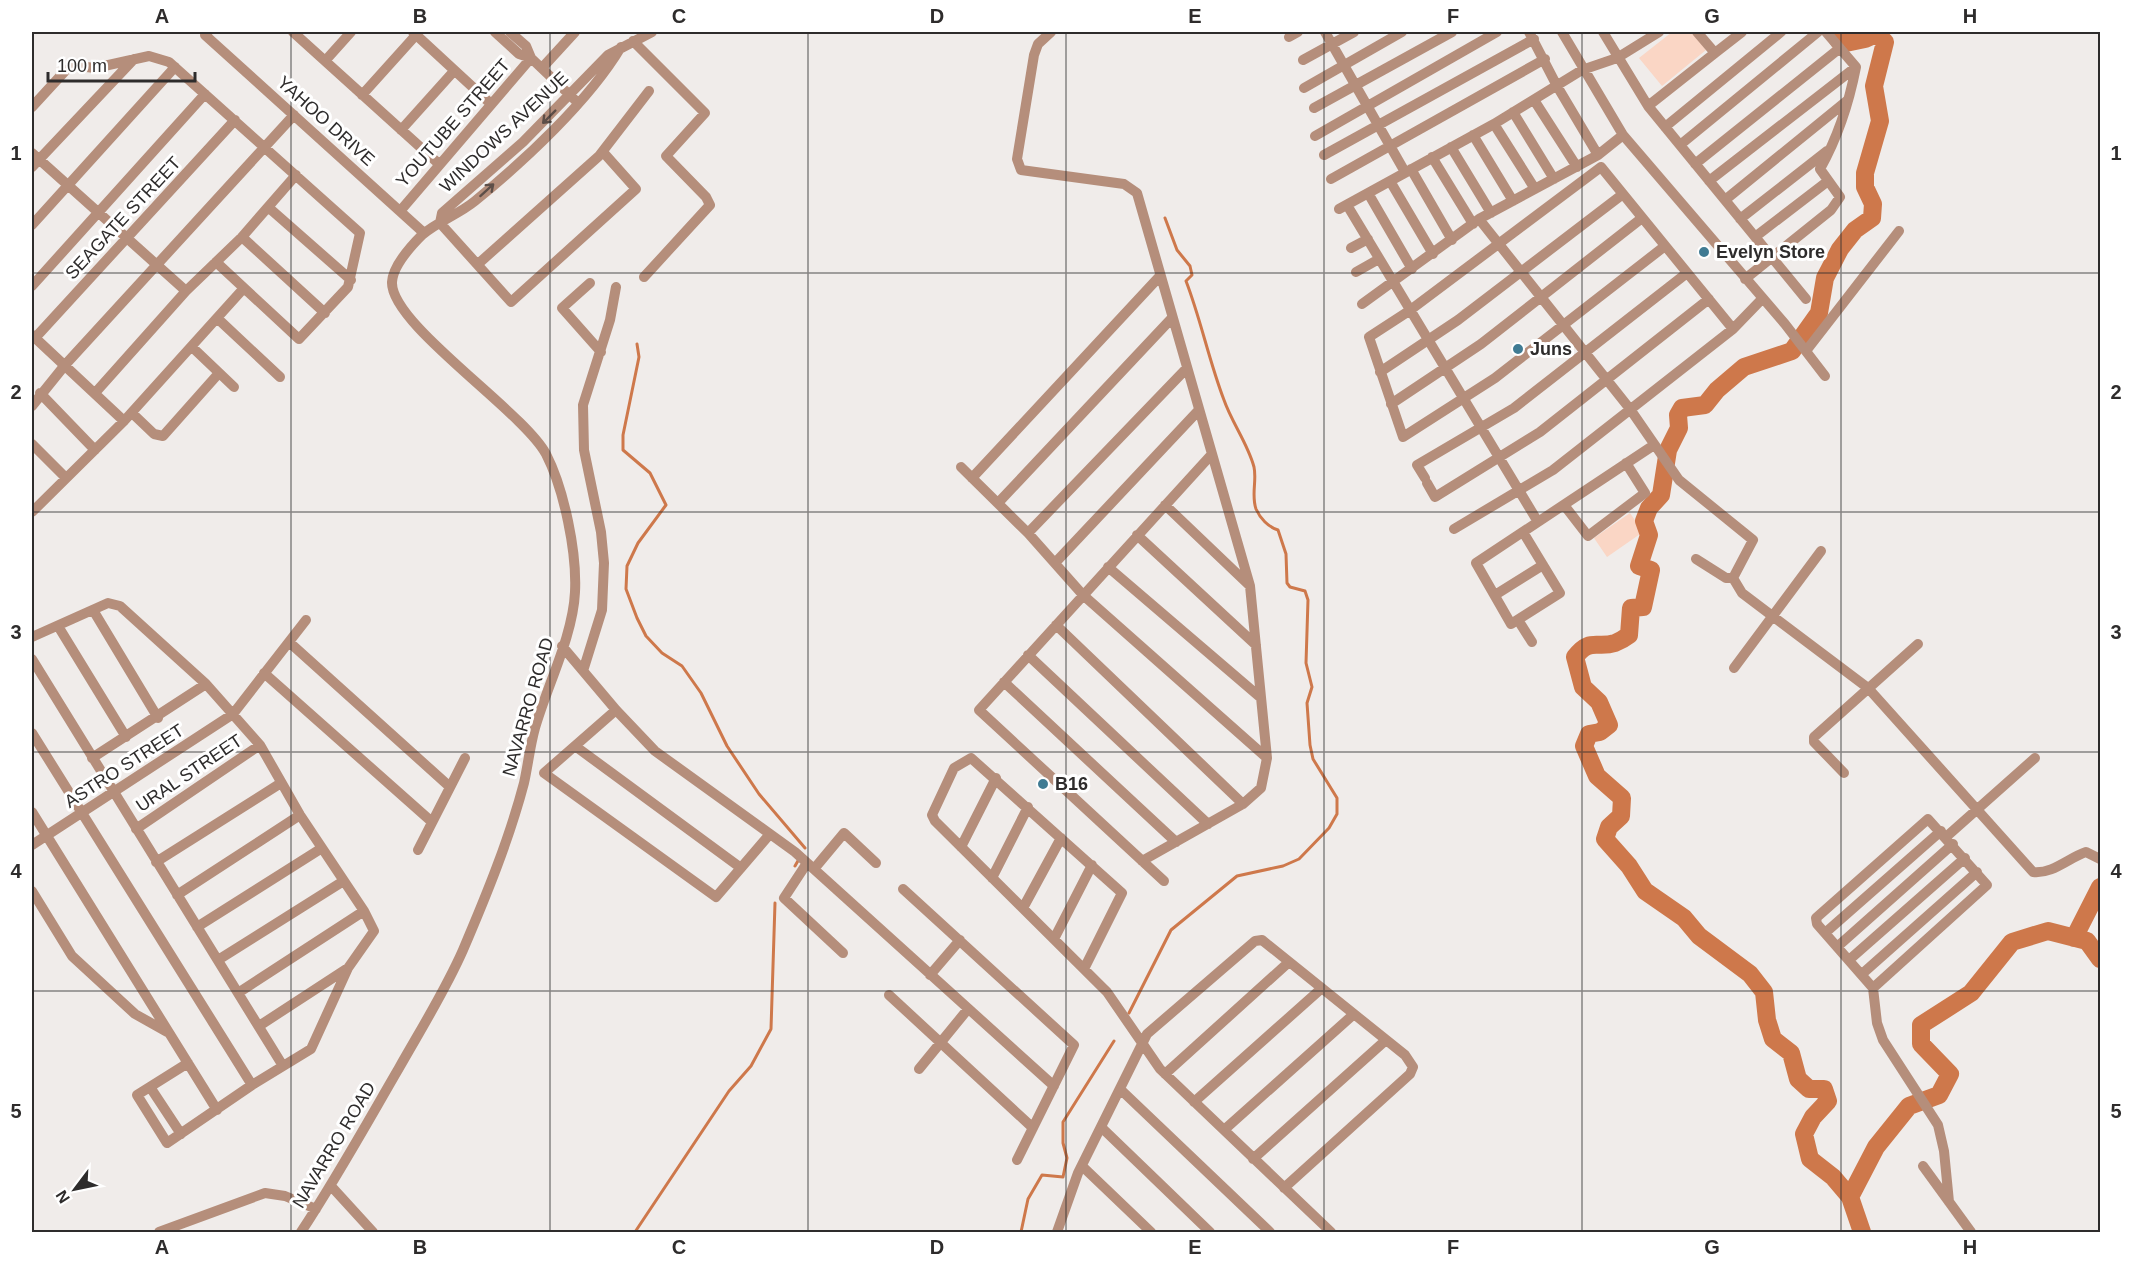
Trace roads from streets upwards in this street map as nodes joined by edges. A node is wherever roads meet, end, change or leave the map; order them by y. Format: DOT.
graph roads {
  1 [pos="293,32"];
  2 [pos="351,32"];
  3 [pos="495,32"];
  4 [pos="510,32"];
  5 [pos="575,32"];
  6 [pos="652,32"];
  7 [pos="1051,32"];
  8 [pos="1326,32"];
  9 [pos="1354,32"];
  10 [pos="1402,32"];
  11 [pos="1452,32"];
  12 [pos="1497,32"];
  13 [pos="1562,32"];
  14 [pos="1603,32"];
  15 [pos="1659,32"];
  16 [pos="1742,32"];
  17 [pos="1781,32"];
  18 [pos="1818,32"];
  19 [pos="1826,32"];
  20 [pos="206,33"];
  21 [pos="414,33"];
  22 [pos="1702,33"];
  23 [pos="1532,35"];
  24 [pos="633,40"];
  25 [pos="1334,44"];
  26 [pos="1840,48"];
  27 [pos="1715,53"];
  28 [pos="134,58"];
  29 [pos="531,58"];
  30 [pos="1617,58"];
  31 [pos="1545,59"];
  32 [pos="1303,60"];
  33 [pos="325,61"];
  34 [pos="1344,64"];
  35 [pos="175,67"];
  36 [pos="1856,67"];
  37 [pos="542,68"];
  38 [pos="1582,70"];
  39 [pos="454,71"];
  40 [pos="1356,85"];
  41 [pos="1557,86"];
  42 [pos="1304,88"];
  43 [pos="649,91"];
  44 [pos="205,94"];
  45 [pos="362,95"];
  46 [pos="574,99"];
  47 [pos="1850,99"];
  48 [pos="1534,100"];
  49 [pos="491,104"];
  50 [pos="1367,105"];
  51 [pos="1648,106"];
  52 [pos="32,107"];
  53 [pos="1314,108"];
  54 [pos="1513,112"];
  55 [pos="1832,114"];
  56 [pos="294,115"];
  57 [pos="235,120"];
  58 [pos="1841,121"];
  59 [pos="1494,124"];
  60 [pos="1377,125"];
  61 [pos="1665,126"];
  62 [pos="401,130"];
  63 [pos="1473,135"];
  64 [pos="1623,135"];
  65 [pos="1315,136"];
  66 [pos="1680,145"];
  67 [pos="1390,146"];
  68 [pos="1451,147"];
  69 [pos="1833,147"];
  70 [pos="265,148"];
  71 [pos="603,152"];
  72 [pos="1324,155"];
  73 [pos="1598,155"];
  74 [pos="1432,157"];
  75 [pos="34,160"];
  76 [pos="439,164"];
  77 [pos="1695,164"];
  78 [pos="1577,167"];
  79 [pos="1408,170"];
  80 [pos="296,175"];
  81 [pos="1331,179"];
  82 [pos="1554,179"];
  83 [pos="1390,181"];
  84 [pos="1709,181"];
  85 [pos="1828,181"];
  86 [pos="66,184"];
  87 [pos="1535,189"];
  88 [pos="1368,193"];
  89 [pos="1623,194"];
  90 [pos="1725,200"];
  91 [pos="1513,201"];
  92 [pos="268,207"];
  93 [pos="400,210"];
  94 [pos="98,212"];
  95 [pos="1491,213"];
  96 [pos="1642,218"];
  97 [pos="1740,219"];
  98 [pos="1476,222"];
  99 [pos="440,223"];
  100 [pos="32,225"];
  101 [pos="1899,231"];
  102 [pos="424,233"];
  103 [pos="242,237"];
  104 [pos="1755,237"];
  105 [pos="127,238"];
  106 [pos="1368,239"];
  107 [pos="1452,240"];
  108 [pos="1498,244"];
  109 [pos="1665,246"];
  110 [pos="1351,248"];
  111 [pos="1433,254"];
  112 [pos="1772,257"];
  113 [pos="1379,259"];
  114 [pos="216,262"];
  115 [pos="478,264"];
  116 [pos="158,266"];
  117 [pos="1412,269"];
  118 [pos="1520,271"];
  119 [pos="1356,272"];
  120 [pos="1687,273"];
  121 [pos="1160,276"];
  122 [pos="644,277"];
  123 [pos="1745,279"];
  124 [pos="351,280"];
  125 [pos="590,284"];
  126 [pos="1392,284"];
  127 [pos="32,285"];
  128 [pos="616,287"];
  129 [pos="244,288"];
  130 [pos="186,291"];
  131 [pos="1541,297"];
  132 [pos="1709,299"];
  133 [pos="1762,299"];
  134 [pos="1806,299"];
  135 [pos="1362,304"];
  136 [pos="1409,311"];
  137 [pos="326,313"];
  138 [pos="218,318"];
  139 [pos="1172,318"];
  140 [pos="1563,325"];
  141 [pos="1733,329"];
  142 [pos="33,336"];
  143 [pos="1426,340"];
  144 [pos="192,347"];
  145 [pos="1806,351"];
  146 [pos="601,352"];
  147 [pos="1584,352"];
  148 [pos="65,365"];
  149 [pos="1186,369"];
  150 [pos="1444,369"];
  151 [pos="1380,372"];
  152 [pos="219,373"];
  153 [pos="1826,376"];
  154 [pos="280,377"];
  155 [pos="1607,381"];
  156 [pos="234,387"];
  157 [pos="40,393"];
  158 [pos="95,393"];
  159 [pos="1463,399"];
  160 [pos="1391,404"];
  161 [pos="32,405"];
  162 [pos="1630,409"];
  163 [pos="1198,411"];
  164 [pos="128,417"];
  165 [pos="1481,429"];
  166 [pos="32,444"];
  167 [pos="1654,445"];
  168 [pos="94,450"];
  169 [pos="1212,453"];
  170 [pos="1499,458"];
  171 [pos="1626,463"];
  172 [pos="961,467"];
  173 [pos="66,478"];
  174 [pos="972,478"];
  175 [pos="1519,490"];
  176 [pos="32,496"];
  177 [pos="998,503"];
  178 [pos="40,504"];
  179 [pos="1165,505"];
  180 [pos="1564,505"];
  181 [pos="32,512"];
  182 [pos="1538,522"];
  183 [pos="1454,529"];
  184 [pos="1523,532"];
  185 [pos="1028,533"];
  186 [pos="1137,536"];
  187 [pos="1821,552"];
  188 [pos="1696,559"];
  189 [pos="1055,563"];
  190 [pos="1543,565"];
  191 [pos="1108,567"];
  192 [pos="1733,578"];
  193 [pos="1250,586"];
  194 [pos="1083,595"];
  195 [pos="1495,595"];
  196 [pos="93,610"];
  197 [pos="1772,617"];
  198 [pos="306,620"];
  199 [pos="1518,620"];
  200 [pos="58,626"];
  201 [pos="1056,626"];
  202 [pos="32,637"];
  203 [pos="289,642"];
  204 [pos="1532,642"];
  205 [pos="1918,644"];
  206 [pos="1256,645"];
  207 [pos="562,646"];
  208 [pos="1028,655"];
  209 [pos="32,659"];
  210 [pos="1734,668"];
  211 [pos="583,671"];
  212 [pos="264,673"];
  213 [pos="1004,682"];
  214 [pos="206,684"];
  215 [pos="1868,688"];
  216 [pos="1261,698"];
  217 [pos="616,711"];
  218 [pos="233,714"];
  219 [pos="158,718"];
  220 [pos="32,733"];
  221 [pos="126,737"];
  222 [pos="260,745"];
  223 [pos="575,746"];
  224 [pos="93,758"];
  225 [pos="465,758"];
  226 [pos="1267,758"];
  227 [pos="2035,758"];
  228 [pos="1844,773"];
  229 [pos="996,778"];
  230 [pos="281,783"];
  231 [pos="450,787"];
  232 [pos="114,794"];
  233 [pos="1243,804"];
  234 [pos="1028,807"];
  235 [pos="1976,810"];
  236 [pos="32,812"];
  237 [pos="82,814"];
  238 [pos="300,815"];
  239 [pos="432,822"];
  240 [pos="1208,824"];
  241 [pos="136,829"];
  242 [pos="770,834"];
  243 [pos="47,836"];
  244 [pos="1061,837"];
  245 [pos="1946,837"];
  246 [pos="1176,842"];
  247 [pos="32,845"];
  248 [pos="961,847"];
  249 [pos="322,848"];
  250 [pos="418,850"];
  251 [pos="1965,858"];
  252 [pos="2100,859"];
  253 [pos="1142,861"];
  254 [pos="156,862"];
  255 [pos="876,863"];
  256 [pos="1092,865"];
  257 [pos="810,866"];
  258 [pos="741,868"];
  259 [pos="1977,872"];
  260 [pos="992,878"];
  261 [pos="1164,881"];
  262 [pos="342,882"];
  263 [pos="903,889"];
  264 [pos="32,891"];
  265 [pos="177,895"];
  266 [pos="1023,908"];
  267 [pos="364,911"];
  268 [pos="197,927"];
  269 [pos="1825,933"];
  270 [pos="1054,939"];
  271 [pos="960,940"];
  272 [pos="1837,947"];
  273 [pos="843,953"];
  274 [pos="218,960"];
  275 [pos="1849,960"];
  276 [pos="1289,962"];
  277 [pos="348,968"];
  278 [pos="1084,969"];
  279 [pos="1862,974"];
  280 [pos="930,975"];
  281 [pos="1322,988"];
  282 [pos="1874,988"];
  283 [pos="238,993"];
  284 [pos="889,995"];
  285 [pos="968,1009"];
  286 [pos="1354,1014"];
  287 [pos="259,1026"];
  288 [pos="170,1034"];
  289 [pos="1386,1040"];
  290 [pos="940,1042"];
  291 [pos="1143,1043"];
  292 [pos="188,1063"];
  293 [pos="283,1066"];
  294 [pos="919,1069"];
  295 [pos="1165,1074"];
  296 [pos="252,1085"];
  297 [pos="1054,1086"];
  298 [pos="150,1087"];
  299 [pos="1120,1089"];
  300 [pos="1194,1102"];
  301 [pos="217,1110"];
  302 [pos="1101,1127"];
  303 [pos="1033,1128"];
  304 [pos="1224,1131"];
  305 [pos="181,1134"];
  306 [pos="1253,1159"];
  307 [pos="1017,1160"];
  308 [pos="1082,1166"];
  309 [pos="1923,1166"];
  310 [pos="331,1186"];
  311 [pos="1284,1188"];
  312 [pos="1949,1202"];
  313 [pos="316,1209"];
  314 [pos="368,1231"];
  315 [pos="159,1233"];
  316 [pos="302,1233"];
  317 [pos="1057,1233"];
  318 [pos="1151,1233"];
  319 [pos="1210,1233"];
  320 [pos="1270,1233"];
  321 [pos="1331,1233"];
  322 [pos="1971,1233"];
  1 -- 33 [label="street"];
  2 -- 33 [label="street"];
  3 -- 29 [label="street"];
  4 -- 29 [label="street"];
  5 -- 37 [label="street"];
  6 -- 24 [label="street"];
  7 -- 121 [label="street"];
  8 -- 25 [label="street"];
  9 -- 25 [label="street"];
  10 -- 34 [label="street"];
  11 -- 40 [label="street"];
  12 -- 50 [label="street"];
  13 -- 38 [label="street"];
  14 -- 30 [label="street"];
  15 -- 30 [label="street"];
  16 -- 27 [label="street"];
  17 -- 61 [label="street"];
  18 -- 66 [label="street"];
  19 -- 26 [label="street"];
  20 -- 56 [label="street, YAHOO DRIVE"];
  21 -- 39 [label="street"];
  21 -- 45 [label="street"];
  22 -- 27 [label="street"];
  23 -- 31 [label="street"];
  23 -- 60 [label="street"];
  24 -- 46 [label="street, WINDOWS AVENUE"];
  24 -- 122 [label="street"];
  25 -- 32 [label="street"];
  25 -- 34 [label="street"];
  26 -- 36 [label="street"];
  26 -- 77 [label="street"];
  27 -- 51 [label="street"];
  28 -- 35 [label="street"];
  28 -- 52 [label="street"];
  28 -- 75 [label="street"];
  29 -- 37 [label="street"];
  29 -- 49 [label="street, YOUTUBE STREET"];
  30 -- 38 [label="street"];
  30 -- 51 [label="street"];
  31 -- 41 [label="street"];
  31 -- 67 [label="street"];
  33 -- 45 [label="street"];
  34 -- 40 [label="street"];
  34 -- 42 [label="street"];
  35 -- 44 [label="street"];
  35 -- 86 [label="street"];
  36 -- 47 [label="street"];
  36 -- 84 [label="street"];
  37 -- 46 [label="street"];
  38 -- 41 [label="street"];
  38 -- 64 [label="street"];
  39 -- 49 [label="street"];
  39 -- 62 [label="street"];
  40 -- 50 [label="street"];
  40 -- 53 [label="street"];
  41 -- 48 [label="street"];
  41 -- 73 [label="street"];
  43 -- 71 [label="street"];
  44 -- 57 [label="street"];
  44 -- 94 [label="street"];
  45 -- 62 [label="street"];
  46 -- 99 [label="street, WINDOWS AVENUE"];
  47 -- 55 [label="street"];
  47 -- 58 [label="street"];
  48 -- 54 [label="street"];
  48 -- 78 [label="street"];
  49 -- 76 [label="street, YOUTUBE STREET"];
  50 -- 60 [label="street"];
  50 -- 65 [label="street"];
  51 -- 61 [label="street"];
  54 -- 59 [label="street"];
  54 -- 82 [label="street"];
  55 -- 58 [label="street"];
  55 -- 90 [label="street"];
  56 -- 70 [label="street"];
  56 -- 93 [label="street, YAHOO DRIVE"];
  57 -- 70 [label="street"];
  57 -- 105 [label="street, SEAGATE STREET"];
  58 -- 69 [label="street"];
  59 -- 63 [label="street"];
  59 -- 87 [label="street"];
  60 -- 67 [label="street"];
  60 -- 72 [label="street"];
  61 -- 66 [label="street"];
  62 -- 76 [label="street"];
  63 -- 68 [label="street"];
  63 -- 91 [label="street"];
  64 -- 73 [label="street"];
  64 -- 123 [label="street"];
  66 -- 77 [label="street"];
  67 -- 79 [label="street"];
  67 -- 81 [label="street"];
  68 -- 74 [label="street"];
  68 -- 95 [label="street"];
  69 -- 85 [label="street"];
  69 -- 97 [label="street"];
  70 -- 80 [label="street"];
  70 -- 116 [label="street"];
  71 -- 115 [label="street"];
  71 -- 115 [label="street"];
  73 -- 78 [label="street"];
  74 -- 79 [label="street"];
  74 -- 98 [label="street"];
  75 -- 86 [label="street"];
  76 -- 93 [label="street, YOUTUBE STREET"];
  77 -- 84 [label="street"];
  78 -- 82 [label="street"];
  79 -- 83 [label="street"];
  79 -- 107 [label="street"];
  80 -- 92 [label="street"];
  80 -- 124 [label="street"];
  82 -- 87 [label="street"];
  83 -- 88 [label="street"];
  83 -- 111 [label="street"];
  84 -- 90 [label="street"];
  85 -- 104 [label="street"];
  85 -- 112 [label="street"];
  86 -- 94 [label="street"];
  86 -- 100 [label="street"];
  87 -- 91 [label="street"];
  88 -- 106 [label="street"];
  88 -- 117 [label="street"];
  89 -- 96 [label="street"];
  89 -- 108 [label="street"];
  89 -- 118 [label="street"];
  90 -- 97 [label="street"];
  91 -- 95 [label="street"];
  92 -- 103 [label="street"];
  92 -- 124 [label="street"];
  93 -- 102 [label="street, YAHOO DRIVE"];
  94 -- 105 [label="street"];
  94 -- 127 [label="street"];
  95 -- 98 [label="street"];
  96 -- 109 [label="street"];
  96 -- 131 [label="street"];
  97 -- 104 [label="street"];
  98 -- 107 [label="street"];
  98 -- 108 [label="street"];
  99 -- 102 [label="street, NAVARRO ROAD"];
  99 -- 115 [label="street"];
  101 -- 145 [label="street"];
  102 -- 207 [label="street, NAVARRO ROAD"];
  103 -- 114 [label="street"];
  103 -- 137 [label="street"];
  104 -- 112 [label="street"];
  105 -- 116 [label="street"];
  105 -- 142 [label="street, SEAGATE STREET"];
  106 -- 110 [label="street"];
  106 -- 113 [label="street"];
  107 -- 111 [label="street"];
  108 -- 118 [label="street"];
  108 -- 136 [label="street"];
  109 -- 120 [label="street"];
  109 -- 140 [label="street"];
  111 -- 117 [label="street"];
  112 -- 123 [label="street"];
  112 -- 134 [label="street"];
  113 -- 119 [label="street"];
  113 -- 126 [label="street"];
  114 -- 129 [label="street"];
  114 -- 130 [label="street"];
  116 -- 130 [label="street"];
  116 -- 148 [label="street"];
  117 -- 126 [label="street"];
  118 -- 131 [label="street"];
  118 -- 143 [label="street"];
  120 -- 132 [label="street"];
  120 -- 147 [label="street"];
  121 -- 139 [label="street"];
  121 -- 174 [label="street"];
  123 -- 133 [label="street"];
  124 -- 137 [label="street"];
  125 -- 146 [label="street"];
  126 -- 135 [label="street"];
  126 -- 136 [label="street"];
  128 -- 146 [label="street"];
  129 -- 137 [label="street"];
  129 -- 138 [label="street"];
  130 -- 158 [label="street"];
  131 -- 140 [label="street"];
  131 -- 150 [label="street"];
  132 -- 141 [label="street"];
  132 -- 155 [label="street"];
  133 -- 141 [label="street"];
  133 -- 145 [label="street"];
  136 -- 143 [label="street"];
  136 -- 151 [label="street"];
  138 -- 144 [label="street"];
  138 -- 154 [label="street"];
  139 -- 149 [label="street"];
  139 -- 177 [label="street"];
  140 -- 147 [label="street"];
  140 -- 159 [label="street"];
  141 -- 162 [label="street"];
  142 -- 148 [label="street"];
  143 -- 150 [label="street"];
  143 -- 151 [label="street"];
  144 -- 152 [label="street"];
  144 -- 164 [label="street"];
  145 -- 153 [label="street"];
  146 -- 211 [label="street"];
  147 -- 155 [label="street"];
  147 -- 165 [label="street"];
  148 -- 157 [label="street"];
  148 -- 158 [label="street"];
  149 -- 163 [label="street"];
  149 -- 185 [label="street"];
  150 -- 159 [label="street"];
  150 -- 160 [label="street"];
  151 -- 160 [label="street"];
  152 -- 156 [label="street"];
  152 -- 164 [label="street"];
  155 -- 162 [label="street"];
  155 -- 170 [label="street"];
  157 -- 161 [label="street"];
  157 -- 168 [label="street"];
  158 -- 164 [label="street"];
  159 -- 160 [label="street"];
  159 -- 165 [label="street"];
  162 -- 167 [label="street"];
  162 -- 175 [label="street"];
  163 -- 169 [label="street"];
  163 -- 189 [label="street"];
  164 -- 168 [label="street"];
  165 -- 170 [label="street"];
  165 -- 170 [label="street"];
  166 -- 173 [label="street"];
  167 -- 171 [label="street"];
  167 -- 192 [label="street"];
  168 -- 173 [label="street"];
  169 -- 179 [label="street"];
  169 -- 193 [label="street"];
  170 -- 175 [label="street"];
  171 -- 180 [label="street"];
  171 -- 180 [label="street"];
  172 -- 174 [label="street"];
  173 -- 178 [label="street"];
  174 -- 177 [label="street"];
  175 -- 182 [label="street"];
  175 -- 183 [label="street"];
  176 -- 178 [label="street"];
  177 -- 185 [label="street"];
  178 -- 181 [label="street"];
  179 -- 186 [label="street"];
  179 -- 193 [label="street"];
  180 -- 182 [label="street"];
  182 -- 184 [label="street"];
  184 -- 190 [label="street"];
  184 -- 195 [label="street"];
  185 -- 189 [label="street"];
  186 -- 191 [label="street"];
  186 -- 206 [label="street"];
  187 -- 197 [label="street"];
  188 -- 192 [label="street"];
  189 -- 194 [label="street"];
  190 -- 195 [label="street"];
  190 -- 199 [label="street"];
  191 -- 194 [label="street"];
  191 -- 216 [label="street"];
  192 -- 197 [label="street"];
  193 -- 206 [label="street"];
  194 -- 201 [label="street"];
  194 -- 226 [label="street"];
  195 -- 199 [label="street"];
  196 -- 200 [label="street"];
  196 -- 214 [label="street"];
  196 -- 219 [label="street"];
  197 -- 210 [label="street"];
  197 -- 215 [label="street"];
  198 -- 203 [label="street, ASTRO STREET"];
  199 -- 204 [label="street"];
  200 -- 202 [label="street"];
  200 -- 221 [label="street"];
  201 -- 208 [label="street"];
  201 -- 233 [label="street"];
  203 -- 212 [label="street, ASTRO STREET"];
  203 -- 231 [label="street"];
  205 -- 215 [label="street"];
  206 -- 216 [label="street"];
  207 -- 211 [label="street"];
  207 -- 310 [label="street, NAVARRO ROAD"];
  208 -- 213 [label="street"];
  208 -- 240 [label="street"];
  209 -- 224 [label="street"];
  211 -- 217 [label="street"];
  212 -- 218 [label="street, ASTRO STREET"];
  212 -- 239 [label="street"];
  213 -- 246 [label="street"];
  213 -- 253 [label="street"];
  214 -- 218 [label="street"];
  214 -- 219 [label="street"];
  215 -- 228 [label="street"];
  215 -- 235 [label="street"];
  216 -- 226 [label="street"];
  217 -- 223 [label="street"];
  217 -- 242 [label="street"];
  218 -- 222 [label="street"];
  218 -- 232 [label="street, ASTRO STREET"];
  219 -- 221 [label="street"];
  220 -- 237 [label="street"];
  221 -- 224 [label="street"];
  222 -- 230 [label="street"];
  222 -- 241 [label="street, URAL STREET"];
  223 -- 258 [label="street"];
  223 -- 258 [label="street"];
  224 -- 232 [label="street"];
  225 -- 231 [label="street"];
  226 -- 233 [label="street"];
  227 -- 235 [label="street"];
  229 -- 234 [label="street"];
  229 -- 248 [label="street"];
  229 -- 248 [label="street"];
  230 -- 238 [label="street"];
  230 -- 254 [label="street"];
  231 -- 239 [label="street"];
  232 -- 237 [label="street, ASTRO STREET"];
  232 -- 241 [label="street"];
  233 -- 240 [label="street"];
  234 -- 244 [label="street"];
  234 -- 260 [label="street"];
  235 -- 245 [label="street"];
  235 -- 252 [label="street"];
  236 -- 243 [label="street"];
  237 -- 243 [label="street, ASTRO STREET"];
  237 -- 296 [label="street"];
  238 -- 249 [label="street"];
  238 -- 265 [label="street"];
  239 -- 250 [label="street"];
  240 -- 246 [label="street"];
  241 -- 254 [label="street"];
  242 -- 257 [label="street"];
  242 -- 258 [label="street"];
  243 -- 247 [label="street, ASTRO STREET"];
  243 -- 288 [label="street"];
  244 -- 256 [label="street"];
  244 -- 266 [label="street"];
  245 -- 251 [label="street"];
  245 -- 269 [label="street"];
  245 -- 269 [label="street"];
  245 -- 272 [label="street"];
  246 -- 253 [label="street"];
  248 -- 260 [label="street"];
  249 -- 262 [label="street"];
  249 -- 268 [label="street"];
  251 -- 259 [label="street"];
  251 -- 275 [label="street"];
  253 -- 261 [label="street"];
  254 -- 265 [label="street"];
  255 -- 257 [label="street"];
  256 -- 270 [label="street"];
  256 -- 278 [label="street"];
  257 -- 273 [label="street"];
  257 -- 280 [label="street"];
  259 -- 279 [label="street"];
  259 -- 282 [label="street"];
  260 -- 266 [label="street"];
  262 -- 267 [label="street"];
  262 -- 274 [label="street"];
  263 -- 271 [label="street"];
  264 -- 288 [label="street"];
  265 -- 268 [label="street"];
  266 -- 270 [label="street"];
  267 -- 277 [label="street"];
  267 -- 283 [label="street"];
  268 -- 274 [label="street"];
  269 -- 272 [label="street"];
  270 -- 278 [label="street"];
  271 -- 280 [label="street"];
  271 -- 297 [label="street"];
  272 -- 275 [label="street"];
  274 -- 283 [label="street"];
  275 -- 279 [label="street"];
  276 -- 281 [label="street"];
  276 -- 291 [label="street"];
  276 -- 295 [label="street"];
  277 -- 287 [label="street"];
  277 -- 293 [label="street"];
  278 -- 291 [label="street"];
  279 -- 282 [label="street"];
  280 -- 285 [label="street"];
  281 -- 286 [label="street"];
  281 -- 300 [label="street"];
  282 -- 312 [label="street"];
  283 -- 287 [label="street"];
  284 -- 290 [label="street"];
  285 -- 290 [label="street"];
  285 -- 297 [label="street"];
  286 -- 289 [label="street"];
  286 -- 304 [label="street"];
  287 -- 293 [label="street"];
  288 -- 292 [label="street"];
  289 -- 306 [label="street"];
  289 -- 311 [label="street"];
  290 -- 294 [label="street"];
  290 -- 303 [label="street"];
  291 -- 295 [label="street"];
  291 -- 299 [label="street"];
  292 -- 298 [label="street"];
  292 -- 301 [label="street"];
  293 -- 296 [label="street"];
  295 -- 300 [label="street"];
  296 -- 301 [label="street"];
  297 -- 303 [label="street"];
  298 -- 305 [label="street"];
  298 -- 305 [label="street"];
  299 -- 302 [label="street"];
  299 -- 320 [label="street"];
  300 -- 304 [label="street"];
  301 -- 305 [label="street"];
  302 -- 308 [label="street"];
  302 -- 319 [label="street"];
  303 -- 307 [label="street"];
  304 -- 306 [label="street"];
  306 -- 311 [label="street"];
  308 -- 317 [label="street"];
  308 -- 318 [label="street"];
  309 -- 312 [label="street"];
  310 -- 313 [label="street, NAVARRO ROAD"];
  310 -- 314 [label="street"];
  311 -- 321 [label="street"];
  312 -- 322 [label="street"];
  313 -- 315 [label="street"];
  313 -- 316 [label="street, NAVARRO ROAD"];
}
